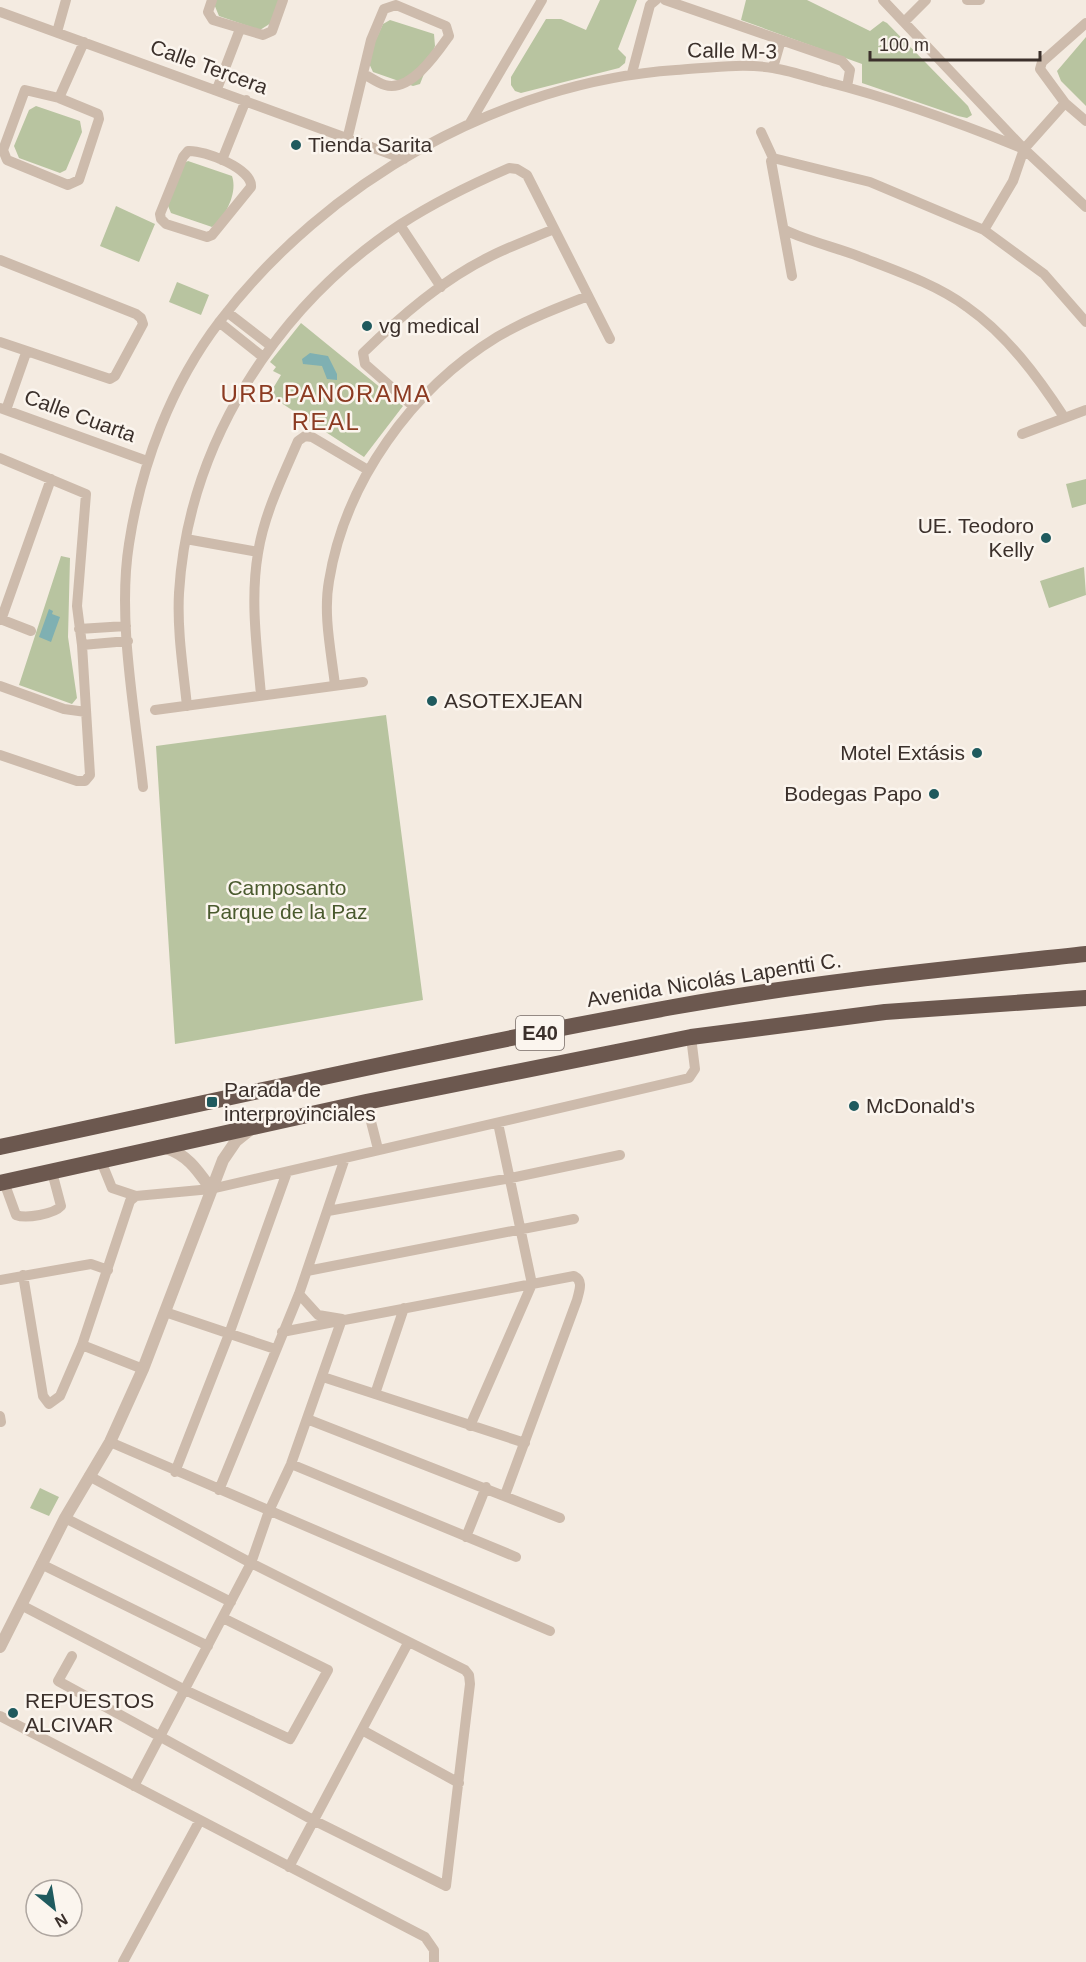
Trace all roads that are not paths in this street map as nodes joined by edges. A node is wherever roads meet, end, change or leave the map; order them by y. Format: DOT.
graph roads {
  1 [pos="66,0"];
  2 [pos="212,0"];
  3 [pos="283,0"];
  4 [pos="542,0"];
  5 [pos="656,0"];
  6 [pos="665,0"];
  7 [pos="883,0"];
  8 [pos="926,0"];
  9 [pos="967,0"];
  10 [pos="980,0"];
  11 [pos="0,12"];
  12 [pos="904,22"];
  13 [pos="1086,23"];
  14 [pos="240,29"];
  15 [pos="57,32"];
  16 [pos="781,40"];
  17 [pos="84,42"];
  18 [pos="773,68"];
  19 [pos="632,73"];
  20 [pos="364,74"];
  21 [pos="847,87"];
  22 [pos="217,90"];
  23 [pos="59,98"];
  24 [pos="246,100"];
  25 [pos="1065,103"];
  26 [pos="1086,121"];
  27 [pos="470,124"];
  28 [pos="760,132"];
  29 [pos="346,140"];
  30 [pos="1024,149"];
  31 [pos="773,158"];
  32 [pos="404,159"];
  33 [pos="222,160"];
  34 [pos="1086,207"];
  35 [pos="400,225"];
  36 [pos="554,229"];
  37 [pos="784,230"];
  38 [pos="984,230"];
  39 [pos="0,260"];
  40 [pos="792,276"];
  41 [pos="441,286"];
  42 [pos="588,296"];
  43 [pos="227,312"];
  44 [pos="219,322"];
  45 [pos="1086,322"];
  46 [pos="610,339"];
  47 [pos="0,342"];
  48 [pos="271,346"];
  49 [pos="26,352"];
  50 [pos="263,357"];
  51 [pos="414,407"];
  52 [pos="3,409"];
  53 [pos="1086,410"];
  54 [pos="1064,417"];
  55 [pos="1022,434"];
  56 [pos="0,458"];
  57 [pos="147,461"];
  58 [pos="368,470"];
  59 [pos="51,479"];
  60 [pos="186,539"];
  61 [pos="258,552"];
  62 [pos="1,619"];
  63 [pos="126,626"];
  64 [pos="79,629"];
  65 [pos="31,631"];
  66 [pos="128,641"];
  67 [pos="82,645"];
  68 [pos="363,682"];
  69 [pos="335,685"];
  70 [pos="0,686"];
  71 [pos="261,695"];
  72 [pos="187,706"];
  73 [pos="155,710"];
  74 [pos="86,712"];
  75 [pos="0,755"];
  76 [pos="143,787"];
  77 [pos="1086,954"];
  78 [pos="1086,998"];
  79 [pos="691,1037"];
  80 [pos="366,1102"];
  81 [pos="498,1123"];
  82 [pos="252,1128"];
  83 [pos="0,1147"];
  84 [pos="166,1148"];
  85 [pos="378,1149"];
  86 [pos="620,1155"];
  87 [pos="345,1158"];
  88 [pos="101,1161"];
  89 [pos="52,1172"];
  90 [pos="287,1172"];
  91 [pos="511,1178"];
  92 [pos="2,1183"];
  93 [pos="211,1189"];
  94 [pos="136,1196"];
  95 [pos="328,1211"];
  96 [pos="574,1219"];
  97 [pos="520,1228"];
  98 [pos="108,1270"];
  99 [pos="307,1271"];
  100 [pos="23,1275"];
  101 [pos="0,1280"];
  102 [pos="532,1284"];
  103 [pos="299,1294"];
  104 [pos="405,1308"];
  105 [pos="165,1312"];
  106 [pos="342,1319"];
  107 [pos="282,1332"];
  108 [pos="229,1334"];
  109 [pos="82,1345"];
  110 [pos="275,1348"];
  111 [pos="143,1369"];
  112 [pos="323,1377"];
  113 [pos="375,1394"];
  114 [pos="308,1419"];
  115 [pos="470,1426"];
  116 [pos="110,1442"];
  117 [pos="525,1443"];
  118 [pos="291,1464"];
  119 [pos="175,1472"];
  120 [pos="89,1476"];
  121 [pos="486,1487"];
  122 [pos="219,1490"];
  123 [pos="505,1495"];
  124 [pos="269,1511"];
  125 [pos="65,1518"];
  126 [pos="560,1518"];
  127 [pos="466,1537"];
  128 [pos="516,1557"];
  129 [pos="251,1563"];
  130 [pos="41,1564"];
  131 [pos="231,1602"];
  132 [pos="21,1605"];
  133 [pos="222,1618"];
  134 [pos="550,1631"];
  135 [pos="408,1643"];
  136 [pos="208,1646"];
  137 [pos="0,1647"];
  138 [pos="72,1656"];
  139 [pos="185,1690"];
  140 [pos="0,1716"];
  141 [pos="362,1730"];
  142 [pos="161,1736"];
  143 [pos="459,1783"];
  144 [pos="134,1786"];
  145 [pos="313,1821"];
  146 [pos="199,1822"];
  147 [pos="289,1867"];
  148 [pos="123,1962"];
  149 [pos="434,1962"];
  1 -- 15 [label="street"];
  2 -- 14 [label="street"];
  3 -- 14 [label="street"];
  4 -- 27 [label="street"];
  5 -- 19 [label="street"];
  6 -- 16 [label="street"];
  7 -- 12 [label="street"];
  8 -- 12 [label="street"];
  9 -- 10 [label="street"];
  11 -- 15 [label="street, Calle Tercera"];
  12 -- 30 [label="street"];
  13 -- 25 [label="street"];
  14 -- 22 [label="street"];
  15 -- 17 [label="street, Calle Tercera"];
  16 -- 18 [label="street"];
  16 -- 21 [label="street"];
  17 -- 22 [label="street, Calle Tercera"];
  17 -- 23 [label="street"];
  18 -- 19 [label="street, Calle M-3"];
  18 -- 21 [label="street, Calle M-3"];
  19 -- 27 [label="street, Calle M-3"];
  20 -- 20 [label="street"];
  20 -- 29 [label="street"];
  21 -- 30 [label="street, Calle M-3"];
  22 -- 24 [label="street, Calle Tercera"];
  23 -- 23 [label="street"];
  24 -- 29 [label="street, Calle Tercera"];
  24 -- 33 [label="street"];
  25 -- 26 [label="street"];
  25 -- 30 [label="street"];
  27 -- 32 [label="street, Calle M-3"];
  28 -- 31 [label="street"];
  29 -- 32 [label="street, Calle Tercera"];
  30 -- 34 [label="street"];
  30 -- 38 [label="street"];
  31 -- 37 [label="street"];
  31 -- 38 [label="street"];
  32 -- 43 [label="street, Calle M-3"];
  33 -- 33 [label="street"];
  35 -- 36 [label="street"];
  35 -- 41 [label="street"];
  35 -- 48 [label="street"];
  36 -- 41 [label="street"];
  36 -- 42 [label="street"];
  37 -- 40 [label="street"];
  37 -- 54 [label="street"];
  38 -- 45 [label="street"];
  39 -- 49 [label="street"];
  41 -- 51 [label="street"];
  42 -- 46 [label="street"];
  42 -- 51 [label="street"];
  43 -- 44 [label="street, Calle M-3"];
  43 -- 48 [label="street"];
  44 -- 50 [label="street"];
  44 -- 57 [label="street, Calle M-3"];
  47 -- 49 [label="street"];
  48 -- 50 [label="street"];
  49 -- 52 [label="street"];
  50 -- 60 [label="street"];
  51 -- 58 [label="street"];
  52 -- 57 [label="street, Calle Cuarta"];
  53 -- 54 [label="street"];
  54 -- 55 [label="street"];
  56 -- 59 [label="street"];
  57 -- 63 [label="street, Calle M-3"];
  58 -- 61 [label="street"];
  58 -- 69 [label="street"];
  59 -- 62 [label="street"];
  59 -- 64 [label="street"];
  60 -- 61 [label="street"];
  60 -- 72 [label="street"];
  61 -- 71 [label="street"];
  62 -- 65 [label="street"];
  63 -- 64 [label="street"];
  63 -- 66 [label="street, Calle M-3"];
  64 -- 67 [label="street"];
  66 -- 67 [label="street"];
  66 -- 76 [label="street, Calle M-3"];
  67 -- 74 [label="street"];
  68 -- 69 [label="street"];
  69 -- 71 [label="street"];
  70 -- 74 [label="street"];
  71 -- 72 [label="street"];
  72 -- 73 [label="street"];
  74 -- 75 [label="street"];
  77 -- 83 [label="highway, Avenida Nicolás Lapentti C. / E40"];
  78 -- 79 [label="highway, E40"];
  79 -- 80 [label="highway, E40"];
  79 -- 81 [label="street"];
  80 -- 82 [label="highway, E40"];
  80 -- 85 [label="street"];
  81 -- 85 [label="street"];
  81 -- 91 [label="street"];
  82 -- 84 [label="highway, E40"];
  82 -- 93 [label="street"];
  84 -- 88 [label="highway, E40"];
  84 -- 93 [label="street"];
  85 -- 87 [label="street"];
  86 -- 91 [label="street"];
  87 -- 90 [label="street"];
  87 -- 95 [label="street"];
  88 -- 89 [label="highway, E40"];
  88 -- 94 [label="street"];
  89 -- 92 [label="highway, E40"];
  89 -- 92 [label="street"];
  90 -- 93 [label="street"];
  90 -- 108 [label="street"];
  91 -- 95 [label="street"];
  91 -- 97 [label="street"];
  93 -- 94 [label="street"];
  93 -- 105 [label="street"];
  94 -- 98 [label="street"];
  95 -- 99 [label="street"];
  96 -- 97 [label="street"];
  97 -- 99 [label="street"];
  97 -- 102 [label="street"];
  98 -- 100 [label="street"];
  98 -- 109 [label="street"];
  99 -- 103 [label="street"];
  100 -- 101 [label="street"];
  100 -- 109 [label="street"];
  102 -- 104 [label="street"];
  102 -- 115 [label="street"];
  102 -- 117 [label="street"];
  103 -- 106 [label="street"];
  103 -- 107 [label="street"];
  104 -- 106 [label="street"];
  104 -- 113 [label="street"];
  105 -- 108 [label="street"];
  105 -- 111 [label="street"];
  106 -- 107 [label="street"];
  106 -- 112 [label="street"];
  107 -- 110 [label="street"];
  108 -- 110 [label="street"];
  108 -- 119 [label="street"];
  109 -- 111 [label="street"];
  110 -- 122 [label="street"];
  111 -- 116 [label="street"];
  112 -- 113 [label="street"];
  112 -- 114 [label="street"];
  113 -- 115 [label="street"];
  114 -- 118 [label="street"];
  114 -- 121 [label="street"];
  115 -- 117 [label="street"];
  116 -- 119 [label="street"];
  116 -- 120 [label="street"];
  117 -- 123 [label="street"];
  118 -- 124 [label="street"];
  118 -- 127 [label="street"];
  119 -- 122 [label="street"];
  120 -- 125 [label="street"];
  120 -- 129 [label="street"];
  121 -- 123 [label="street"];
  121 -- 127 [label="street"];
  122 -- 124 [label="street"];
  123 -- 126 [label="street"];
  124 -- 129 [label="street"];
  124 -- 134 [label="street"];
  125 -- 130 [label="street"];
  125 -- 131 [label="street"];
  127 -- 128 [label="street"];
  129 -- 131 [label="street"];
  129 -- 135 [label="street"];
  130 -- 132 [label="street"];
  130 -- 136 [label="street"];
  131 -- 133 [label="street"];
  132 -- 137 [label="street"];
  132 -- 139 [label="street"];
  133 -- 136 [label="street"];
  133 -- 139 [label="street"];
  135 -- 141 [label="street"];
  135 -- 143 [label="street"];
  136 -- 139 [label="street"];
  138 -- 142 [label="street"];
  139 -- 142 [label="street"];
  140 -- 144 [label="street"];
  141 -- 143 [label="street"];
  141 -- 145 [label="street"];
  142 -- 144 [label="street"];
  142 -- 145 [label="street"];
  143 -- 145 [label="street"];
  144 -- 146 [label="street"];
  145 -- 147 [label="street"];
  146 -- 147 [label="street"];
  146 -- 148 [label="street"];
  147 -- 149 [label="street"];
}
